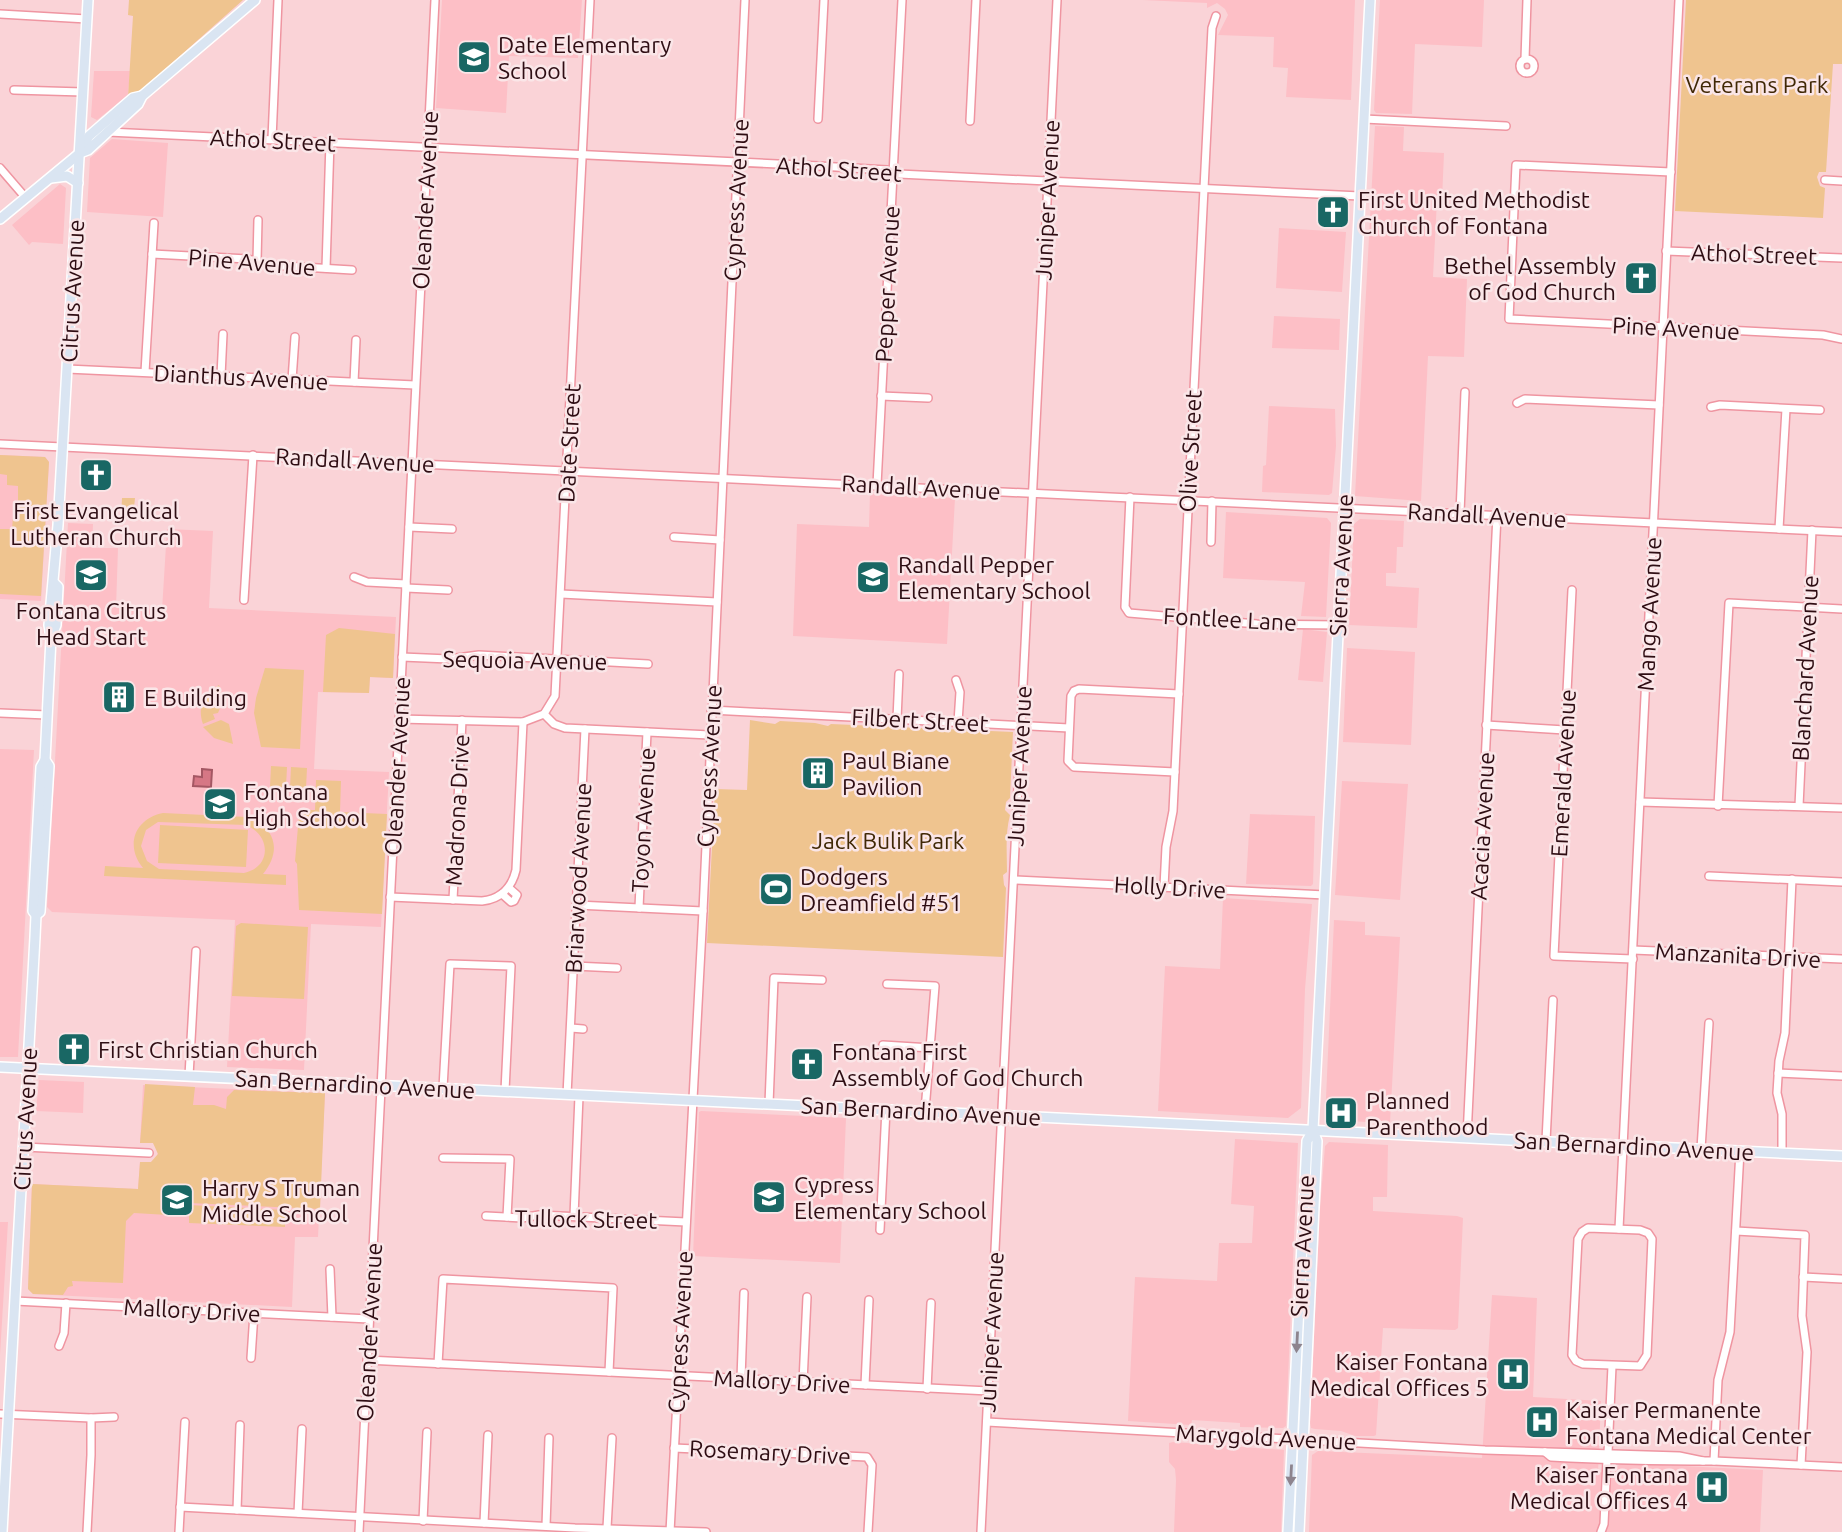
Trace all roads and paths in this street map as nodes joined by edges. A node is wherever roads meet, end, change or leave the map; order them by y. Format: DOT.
graph roads {
  1 [pos="88,0"];
  2 [pos="255,0"];
  3 [pos="278,0"];
  4 [pos="435,0"];
  5 [pos="590,0"];
  6 [pos="746,0"];
  7 [pos="824,0"];
  8 [pos="902,0"];
  9 [pos="975,0"];
  10 [pos="1057,0"];
  11 [pos="1370,0"];
  12 [pos="1527,0"];
  13 [pos="1679,0"];
  14 [pos="0,14"];
  15 [pos="1216,16"];
  16 [pos="87,19"];
  17 [pos="1525,59"];
  18 [pos="14,90"];
  19 [pos="83,92"];
  20 [pos="818,119"];
  21 [pos="1364,119"];
  22 [pos="82,121"];
  23 [pos="970,121"];
  24 [pos="1506,126"];
  25 [pos="105,129"];
  26 [pos="272,139"];
  27 [pos="330,142"];
  28 [pos="427,147"];
  29 [pos="80,153"];
  30 [pos="582,154"];
  31 [pos="738,162"];
  32 [pos="0,168"];
  33 [pos="893,172"];
  34 [pos="1671,172"];
  35 [pos="49,178"];
  36 [pos="1825,180"];
  37 [pos="1048,181"];
  38 [pos="1842,181"];
  39 [pos="78,183"];
  40 [pos="1204,189"];
  41 [pos="1360,196"];
  42 [pos="25,197"];
  43 [pos="0,219"];
  44 [pos="258,220"];
  45 [pos="154,223"];
  46 [pos="1667,251"];
  47 [pos="152,254"];
  48 [pos="1842,258"];
  49 [pos="257,261"];
  50 [pos="326,268"];
  51 [pos="352,270"];
  52 [pos="1664,327"];
  53 [pos="223,334"];
  54 [pos="295,337"];
  55 [pos="1842,339"];
  56 [pos="356,340"];
  57 [pos="67,369"];
  58 [pos="145,372"];
  59 [pos="220,376"];
  60 [pos="292,380"];
  61 [pos="354,382"];
  62 [pos="415,385"];
  63 [pos="1465,392"];
  64 [pos="881,396"];
  65 [pos="928,398"];
  66 [pos="1517,403"];
  67 [pos="1659,405"];
  68 [pos="1711,407"];
  69 [pos="1786,409"];
  70 [pos="1820,410"];
  71 [pos="0,444"];
  72 [pos="63,447"];
  73 [pos="253,455"];
  74 [pos="412,463"];
  75 [pos="567,470"];
  76 [pos="723,477"];
  77 [pos="877,485"];
  78 [pos="1033,492"];
  79 [pos="1130,497"];
  80 [pos="1188,500"];
  81 [pos="1212,501"];
  82 [pos="1344,508"];
  83 [pos="1460,513"];
  84 [pos="1497,516"];
  85 [pos="1654,523"];
  86 [pos="409,527"];
  87 [pos="452,529"];
  88 [pos="1779,529"];
  89 [pos="1812,530"];
  90 [pos="1842,532"];
  91 [pos="674,537"];
  92 [pos="720,540"];
  93 [pos="1211,541"];
  94 [pos="354,576"];
  95 [pos="406,586"];
  96 [pos="448,590"];
  97 [pos="1572,590"];
  98 [pos="561,594"];
  99 [pos="244,600"];
  100 [pos="717,602"];
  101 [pos="1807,607"];
  102 [pos="1842,608"];
  103 [pos="1182,617"];
  104 [pos="1339,625"];
  105 [pos="402,657"];
  106 [pos="558,659"];
  107 [pos="648,664"];
  108 [pos="899,674"];
  109 [pos="956,680"];
  110 [pos="1179,694"];
  111 [pos="711,710"];
  112 [pos="0,713"];
  113 [pos="544,714"];
  114 [pos="47,715"];
  115 [pos="399,719"];
  116 [pos="897,719"];
  117 [pos="462,720"];
  118 [pos="523,722"];
  119 [pos="958,722"];
  120 [pos="1021,725"];
  121 [pos="1486,725"];
  122 [pos="1069,728"];
  123 [pos="585,729"];
  124 [pos="1565,730"];
  125 [pos="647,732"];
  126 [pos="710,735"];
  127 [pos="1175,772"];
  128 [pos="1640,802"];
  129 [pos="1718,806"];
  130 [pos="1799,806"];
  131 [pos="1842,808"];
  132 [pos="1709,876"];
  133 [pos="1792,879"];
  134 [pos="1014,880"];
  135 [pos="1842,882"];
  136 [pos="1164,887"];
  137 [pos="509,888"];
  138 [pos="502,894"];
  139 [pos="1325,895"];
  140 [pos="390,897"];
  141 [pos="453,900"];
  142 [pos="577,905"];
  143 [pos="639,908"];
  144 [pos="703,911"];
  145 [pos="1633,950"];
  146 [pos="196,951"];
  147 [pos="1554,956"];
  148 [pos="1788,957"];
  149 [pos="1633,959"];
  150 [pos="1842,959"];
  151 [pos="574,966"];
  152 [pos="617,968"];
  153 [pos="822,980"];
  154 [pos="887,984"];
  155 [pos="1553,1000"];
  156 [pos="1709,1023"];
  157 [pos="571,1028"];
  158 [pos="583,1029"];
  159 [pos="883,1045"];
  160 [pos="931,1048"];
  161 [pos="0,1067"];
  162 [pos="28,1068"];
  163 [pos="1778,1073"];
  164 [pos="189,1076"];
  165 [pos="1842,1076"];
  166 [pos="382,1085"];
  167 [pos="443,1088"];
  168 [pos="505,1091"];
  169 [pos="567,1095"];
  170 [pos="579,1096"];
  171 [pos="692,1100"];
  172 [pos="769,1104"];
  173 [pos="886,1110"];
  174 [pos="925,1111"];
  175 [pos="1002,1115"];
  176 [pos="1313,1130"];
  177 [pos="1467,1138"];
  178 [pos="1546,1141"];
  179 [pos="1623,1146"];
  180 [pos="24,1147"];
  181 [pos="1701,1149"];
  182 [pos="1740,1151"];
  183 [pos="149,1153"];
  184 [pos="1782,1153"];
  185 [pos="1842,1156"];
  186 [pos="443,1158"];
  187 [pos="486,1216"];
  188 [pos="574,1216"];
  189 [pos="508,1217"];
  190 [pos="686,1222"];
  191 [pos="1619,1229"];
  192 [pos="880,1230"];
  193 [pos="1736,1231"];
  194 [pos="1302,1248"];
  195 [pos="330,1269"];
  196 [pos="1803,1277"];
  197 [pos="1842,1279"];
  198 [pos="744,1293"];
  199 [pos="807,1297"];
  200 [pos="869,1300"];
  201 [pos="15,1301"];
  202 [pos="66,1303"];
  203 [pos="931,1303"];
  204 [pos="1310,1303"];
  205 [pos="254,1313"];
  206 [pos="331,1317"];
  207 [pos="369,1319"];
  208 [pos="59,1346"];
  209 [pos="251,1358"];
  210 [pos="367,1360"];
  211 [pos="438,1364"];
  212 [pos="1612,1366"];
  213 [pos="610,1372"];
  214 [pos="678,1376"];
  215 [pos="741,1379"];
  216 [pos="803,1382"];
  217 [pos="865,1385"];
  218 [pos="927,1389"];
  219 [pos="989,1391"];
  220 [pos="4,1414"];
  221 [pos="114,1417"];
  222 [pos="90,1418"];
  223 [pos="185,1422"];
  224 [pos="987,1422"];
  225 [pos="240,1426"];
  226 [pos="302,1429"];
  227 [pos="427,1432"];
  228 [pos="488,1435"];
  229 [pos="549,1438"];
  230 [pos="612,1438"];
  231 [pos="1293,1438"];
  232 [pos="1303,1439"];
  233 [pos="674,1448"];
  234 [pos="1607,1456"];
  235 [pos="1703,1461"];
  236 [pos="1714,1461"];
  237 [pos="1801,1465"];
  238 [pos="1842,1467"];
  239 [pos="180,1507"];
  240 [pos="237,1510"];
  241 [pos="298,1513"];
  242 [pos="360,1517"];
  243 [pos="423,1521"];
  244 [pos="484,1523"];
  245 [pos="546,1526"];
  246 [pos="607,1528"];
  247 [pos="1604,1529"];
  248 [pos="670,1531"];
  249 [pos="2,1532"];
  250 [pos="87,1532"];
  251 [pos="178,1532"];
  252 [pos="359,1532"];
  253 [pos="706,1532"];
  254 [pos="868,1532"];
  255 [pos="981,1532"];
  256 [pos="1288,1532"];
  257 [pos="1299,1532"];
  1 -- 16 [label="main road, Citrus Avenue"];
  2 -- 25 [label="main road"];
  3 -- 26 [label="street"];
  4 -- 28 [label="street, Oleander Avenue"];
  5 -- 30 [label="street, Date Street"];
  6 -- 31 [label="street, Cypress Avenue"];
  7 -- 20 [label="street"];
  8 -- 33 [label="street, Pepper Avenue"];
  9 -- 23 [label="street"];
  10 -- 37 [label="street, Juniper Avenue"];
  11 -- 21 [label="main road, Sierra Avenue"];
  12 -- 17 [label="street"];
  13 -- 34 [label="street, Mango Avenue"];
  14 -- 16 [label="street"];
  15 -- 40 [label="street, Olive Street"];
  16 -- 19 [label="main road, Citrus Avenue"];
  18 -- 19 [label="street"];
  19 -- 22 [label="main road, Citrus Avenue"];
  21 -- 24 [label="street"];
  21 -- 41 [label="main road, Sierra Avenue"];
  22 -- 25 [label="main road"];
  22 -- 29 [label="main road, Citrus Avenue"];
  25 -- 26 [label="street, Athol Street"];
  25 -- 29 [label="main road"];
  26 -- 27 [label="street, Athol Street"];
  27 -- 28 [label="street, Athol Street"];
  27 -- 50 [label="street"];
  28 -- 30 [label="street, Athol Street"];
  28 -- 62 [label="street, Oleander Avenue"];
  29 -- 35 [label="main road"];
  29 -- 39 [label="main road, Citrus Avenue"];
  30 -- 31 [label="street, Athol Street"];
  30 -- 75 [label="street, Date Street"];
  31 -- 33 [label="street, Athol Street"];
  31 -- 76 [label="street, Cypress Avenue"];
  32 -- 42 [label="street"];
  33 -- 37 [label="street, Athol Street"];
  33 -- 64 [label="street, Pepper Avenue"];
  34 -- 46 [label="street, Mango Avenue"];
  34 -- 52 [label="street, Pine Avenue"];
  35 -- 39 [label="main road"];
  35 -- 42 [label="main road"];
  36 -- 38 [label="street"];
  37 -- 40 [label="street, Athol Street"];
  37 -- 78 [label="street, Juniper Avenue"];
  39 -- 57 [label="main road, Citrus Avenue"];
  40 -- 41 [label="street, Athol Street"];
  40 -- 80 [label="street, Olive Street"];
  41 -- 82 [label="main road, Sierra Avenue"];
  42 -- 43 [label="main road"];
  44 -- 49 [label="street"];
  45 -- 47 [label="street"];
  46 -- 48 [label="street, Athol Street"];
  46 -- 52 [label="street, Mango Avenue"];
  47 -- 49 [label="street, Pine Avenue"];
  47 -- 58 [label="street"];
  49 -- 50 [label="street, Pine Avenue"];
  50 -- 51 [label="street, Pine Avenue"];
  52 -- 55 [label="street, Pine Avenue"];
  52 -- 67 [label="street, Mango Avenue"];
  53 -- 59 [label="street"];
  54 -- 60 [label="street"];
  56 -- 61 [label="street"];
  57 -- 58 [label="street, Dianthus Avenue"];
  57 -- 72 [label="main road, Citrus Avenue"];
  58 -- 59 [label="street, Dianthus Avenue"];
  59 -- 60 [label="street, Dianthus Avenue"];
  60 -- 61 [label="street, Dianthus Avenue"];
  61 -- 62 [label="street, Dianthus Avenue"];
  62 -- 74 [label="street, Oleander Avenue"];
  63 -- 83 [label="street"];
  64 -- 65 [label="street"];
  64 -- 77 [label="street, Pepper Avenue"];
  66 -- 67 [label="street"];
  67 -- 85 [label="street, Mango Avenue"];
  68 -- 69 [label="street"];
  69 -- 70 [label="street"];
  69 -- 88 [label="street"];
  71 -- 72 [label="street, Randall Avenue"];
  72 -- 73 [label="street, Randall Avenue"];
  72 -- 114 [label="main road, Citrus Avenue"];
  73 -- 74 [label="street, Randall Avenue"];
  73 -- 99 [label="street"];
  74 -- 75 [label="street, Randall Avenue"];
  74 -- 86 [label="street, Oleander Avenue"];
  75 -- 76 [label="street, Randall Avenue"];
  75 -- 98 [label="street, Date Street"];
  76 -- 77 [label="street, Randall Avenue"];
  76 -- 92 [label="street, Cypress Avenue"];
  77 -- 78 [label="street, Randall Avenue"];
  78 -- 79 [label="street, Randall Avenue"];
  78 -- 120 [label="street, Juniper Avenue"];
  79 -- 80 [label="street, Randall Avenue"];
  79 -- 103 [label="street, Fontlee Lane"];
  80 -- 81 [label="street, Randall Avenue"];
  80 -- 103 [label="street, Olive Street"];
  81 -- 82 [label="street, Randall Avenue"];
  81 -- 93 [label="street"];
  82 -- 83 [label="street, Randall Avenue"];
  82 -- 104 [label="main road, Sierra Avenue"];
  83 -- 84 [label="street, Randall Avenue"];
  84 -- 85 [label="street, Randall Avenue"];
  84 -- 121 [label="street, Acacia Avenue"];
  85 -- 88 [label="street, Randall Avenue"];
  85 -- 128 [label="street, Mango Avenue"];
  86 -- 87 [label="street"];
  86 -- 95 [label="street, Oleander Avenue"];
  88 -- 89 [label="street, Randall Avenue"];
  89 -- 90 [label="street, Randall Avenue"];
  89 -- 101 [label="street, Blanchard Avenue"];
  91 -- 92 [label="street"];
  92 -- 100 [label="street, Cypress Avenue"];
  94 -- 95 [label="street"];
  95 -- 96 [label="street"];
  95 -- 105 [label="street, Oleander Avenue"];
  97 -- 124 [label="street, Emerald Avenue"];
  98 -- 100 [label="street"];
  98 -- 106 [label="street, Date Street"];
  100 -- 111 [label="street, Cypress Avenue"];
  101 -- 102 [label="street"];
  101 -- 129 [label="street"];
  101 -- 130 [label="street, Blanchard Avenue"];
  103 -- 104 [label="street, Fontlee Lane"];
  103 -- 110 [label="street, Olive Street"];
  104 -- 139 [label="main road, Sierra Avenue"];
  105 -- 106 [label="street, Sequoia Avenue"];
  105 -- 115 [label="street, Oleander Avenue"];
  106 -- 107 [label="street, Sequoia Avenue"];
  106 -- 113 [label="street, Date Street"];
  108 -- 116 [label="street"];
  109 -- 119 [label="street"];
  110 -- 122 [label="street"];
  110 -- 127 [label="street, Olive Street"];
  111 -- 116 [label="street, Filbert Street"];
  111 -- 126 [label="street, Cypress Avenue"];
  112 -- 114 [label="street"];
  113 -- 118 [label="street"];
  113 -- 123 [label="street"];
  114 -- 162 [label="main road, Citrus Avenue"];
  115 -- 117 [label="street"];
  115 -- 140 [label="street, Oleander Avenue"];
  116 -- 119 [label="street, Filbert Street"];
  117 -- 118 [label="street"];
  117 -- 141 [label="street, Madrona Drive"];
  118 -- 137 [label="street"];
  119 -- 120 [label="street, Filbert Street"];
  120 -- 122 [label="street, Filbert Street"];
  120 -- 134 [label="street, Juniper Avenue"];
  121 -- 124 [label="street"];
  121 -- 177 [label="street, Acacia Avenue"];
  122 -- 127 [label="street"];
  123 -- 125 [label="street"];
  123 -- 142 [label="street, Briarwood Avenue"];
  124 -- 147 [label="street, Emerald Avenue"];
  125 -- 126 [label="street"];
  125 -- 143 [label="street, Toyon Avenue"];
  126 -- 144 [label="street, Cypress Avenue"];
  127 -- 136 [label="street, Olive Street"];
  128 -- 129 [label="street"];
  128 -- 145 [label="street, Mango Avenue"];
  129 -- 130 [label="street"];
  130 -- 131 [label="street"];
  132 -- 133 [label="street"];
  133 -- 135 [label="street"];
  133 -- 148 [label="street"];
  134 -- 136 [label="street, Holly Drive"];
  134 -- 175 [label="street, Juniper Avenue"];
  136 -- 139 [label="street, Holly Drive"];
  137 -- 138 [label="street"];
  137 -- 138 [label="street"];
  138 -- 141 [label="street"];
  139 -- 176 [label="main road, Sierra Avenue"];
  140 -- 141 [label="street"];
  140 -- 166 [label="street, Oleander Avenue"];
  142 -- 143 [label="street"];
  142 -- 151 [label="street, Briarwood Avenue"];
  143 -- 144 [label="street"];
  144 -- 171 [label="street, Cypress Avenue"];
  145 -- 148 [label="street, Manzanita Drive"];
  145 -- 149 [label="street, Mango Avenue"];
  146 -- 164 [label="street"];
  147 -- 149 [label="street, Manzanita Drive"];
  148 -- 150 [label="street, Manzanita Drive"];
  148 -- 163 [label="street"];
  149 -- 179 [label="street, Mango Avenue"];
  151 -- 152 [label="street"];
  151 -- 157 [label="street, Briarwood Avenue"];
  153 -- 172 [label="street"];
  154 -- 160 [label="street"];
  155 -- 178 [label="street"];
  156 -- 181 [label="street"];
  157 -- 158 [label="street"];
  157 -- 169 [label="street, Briarwood Avenue"];
  159 -- 160 [label="street"];
  160 -- 174 [label="street"];
  161 -- 162 [label="main road, San Bernardino Avenue"];
  162 -- 164 [label="main road, San Bernardino Avenue"];
  162 -- 180 [label="main road, Citrus Avenue"];
  163 -- 165 [label="street"];
  163 -- 184 [label="street"];
  164 -- 166 [label="main road, San Bernardino Avenue"];
  166 -- 167 [label="main road, San Bernardino Avenue"];
  166 -- 207 [label="street, Oleander Avenue"];
  167 -- 168 [label="main road, San Bernardino Avenue"];
  167 -- 168 [label="street"];
  168 -- 169 [label="main road, San Bernardino Avenue"];
  169 -- 170 [label="main road, San Bernardino Avenue"];
  170 -- 171 [label="main road, San Bernardino Avenue"];
  170 -- 188 [label="street"];
  171 -- 172 [label="main road, San Bernardino Avenue"];
  171 -- 190 [label="street, Cypress Avenue"];
  172 -- 173 [label="main road, San Bernardino Avenue"];
  173 -- 174 [label="main road, San Bernardino Avenue"];
  173 -- 192 [label="street"];
  174 -- 175 [label="main road, San Bernardino Avenue"];
  175 -- 176 [label="main road, San Bernardino Avenue"];
  175 -- 219 [label="street, Juniper Avenue"];
  176 -- 177 [label="main road, San Bernardino Avenue"];
  176 -- 194 [label="main road, Sierra Avenue"];
  176 -- 204 [label="main road, Sierra Avenue"];
  177 -- 178 [label="main road, San Bernardino Avenue"];
  178 -- 179 [label="main road, San Bernardino Avenue"];
  179 -- 181 [label="main road, San Bernardino Avenue"];
  179 -- 191 [label="street, Mango Avenue"];
  180 -- 183 [label="street"];
  180 -- 201 [label="main road, Citrus Avenue"];
  181 -- 182 [label="main road, San Bernardino Avenue"];
  182 -- 184 [label="main road, San Bernardino Avenue"];
  182 -- 193 [label="street"];
  184 -- 185 [label="main road, San Bernardino Avenue"];
  186 -- 189 [label="street"];
  187 -- 189 [label="street, Tullock Street"];
  188 -- 189 [label="street, Tullock Street"];
  188 -- 190 [label="street, Tullock Street"];
  190 -- 214 [label="street, Cypress Avenue"];
  191 -- 212 [label="street"];
  191 -- 212 [label="street"];
  193 -- 196 [label="street"];
  193 -- 236 [label="street"];
  194 -- 204 [label="main road"];
  194 -- 231 [label="main road, Sierra Avenue, one-way"];
  195 -- 206 [label="street"];
  196 -- 197 [label="street"];
  196 -- 237 [label="street"];
  198 -- 215 [label="street"];
  199 -- 216 [label="street"];
  200 -- 217 [label="street"];
  201 -- 202 [label="street, Mallory Drive"];
  201 -- 220 [label="main road, Citrus Avenue"];
  202 -- 205 [label="street, Mallory Drive"];
  202 -- 208 [label="street"];
  203 -- 218 [label="street"];
  204 -- 232 [label="main road, Sierra Avenue"];
  205 -- 206 [label="street, Mallory Drive"];
  205 -- 209 [label="street"];
  206 -- 207 [label="street, Mallory Drive"];
  207 -- 210 [label="street, Oleander Avenue"];
  210 -- 211 [label="street, Mallory Drive"];
  210 -- 242 [label="street, Oleander Avenue"];
  211 -- 213 [label="street, Mallory Drive"];
  211 -- 213 [label="street"];
  212 -- 234 [label="street"];
  213 -- 214 [label="street, Mallory Drive"];
  214 -- 215 [label="street, Mallory Drive"];
  214 -- 233 [label="street, Cypress Avenue"];
  215 -- 216 [label="street, Mallory Drive"];
  216 -- 217 [label="street, Mallory Drive"];
  217 -- 218 [label="street, Mallory Drive"];
  218 -- 219 [label="street, Mallory Drive"];
  219 -- 224 [label="street, Juniper Avenue"];
  220 -- 222 [label="street"];
  220 -- 249 [label="main road, Citrus Avenue"];
  221 -- 222 [label="street"];
  222 -- 250 [label="street"];
  223 -- 239 [label="street"];
  224 -- 231 [label="street, Marygold Avenue"];
  224 -- 255 [label="street, Juniper Avenue"];
  225 -- 240 [label="street"];
  226 -- 241 [label="street"];
  227 -- 243 [label="street"];
  228 -- 244 [label="street"];
  229 -- 245 [label="street"];
  230 -- 246 [label="street"];
  231 -- 232 [label="street, Marygold Avenue"];
  231 -- 256 [label="main road, Sierra Avenue, one-way"];
  232 -- 234 [label="street, Marygold Avenue"];
  232 -- 257 [label="main road, Sierra Avenue"];
  233 -- 248 [label="street, Cypress Avenue"];
  233 -- 254 [label="street, Rosemary Drive"];
  234 -- 235 [label="street, Marygold Avenue"];
  234 -- 235 [label="street, Marygold Avenue"];
  234 -- 247 [label="street"];
  235 -- 236 [label="street, Marygold Avenue"];
  236 -- 237 [label="street, Marygold Avenue"];
  237 -- 238 [label="street, Marygold Avenue"];
  239 -- 240 [label="street"];
  239 -- 251 [label="street"];
  240 -- 241 [label="street"];
  241 -- 242 [label="street"];
  242 -- 243 [label="street"];
  242 -- 252 [label="street, Oleander Avenue"];
  243 -- 244 [label="street"];
  244 -- 245 [label="street"];
  245 -- 246 [label="street"];
  246 -- 248 [label="street"];
  248 -- 253 [label="street"];
}
